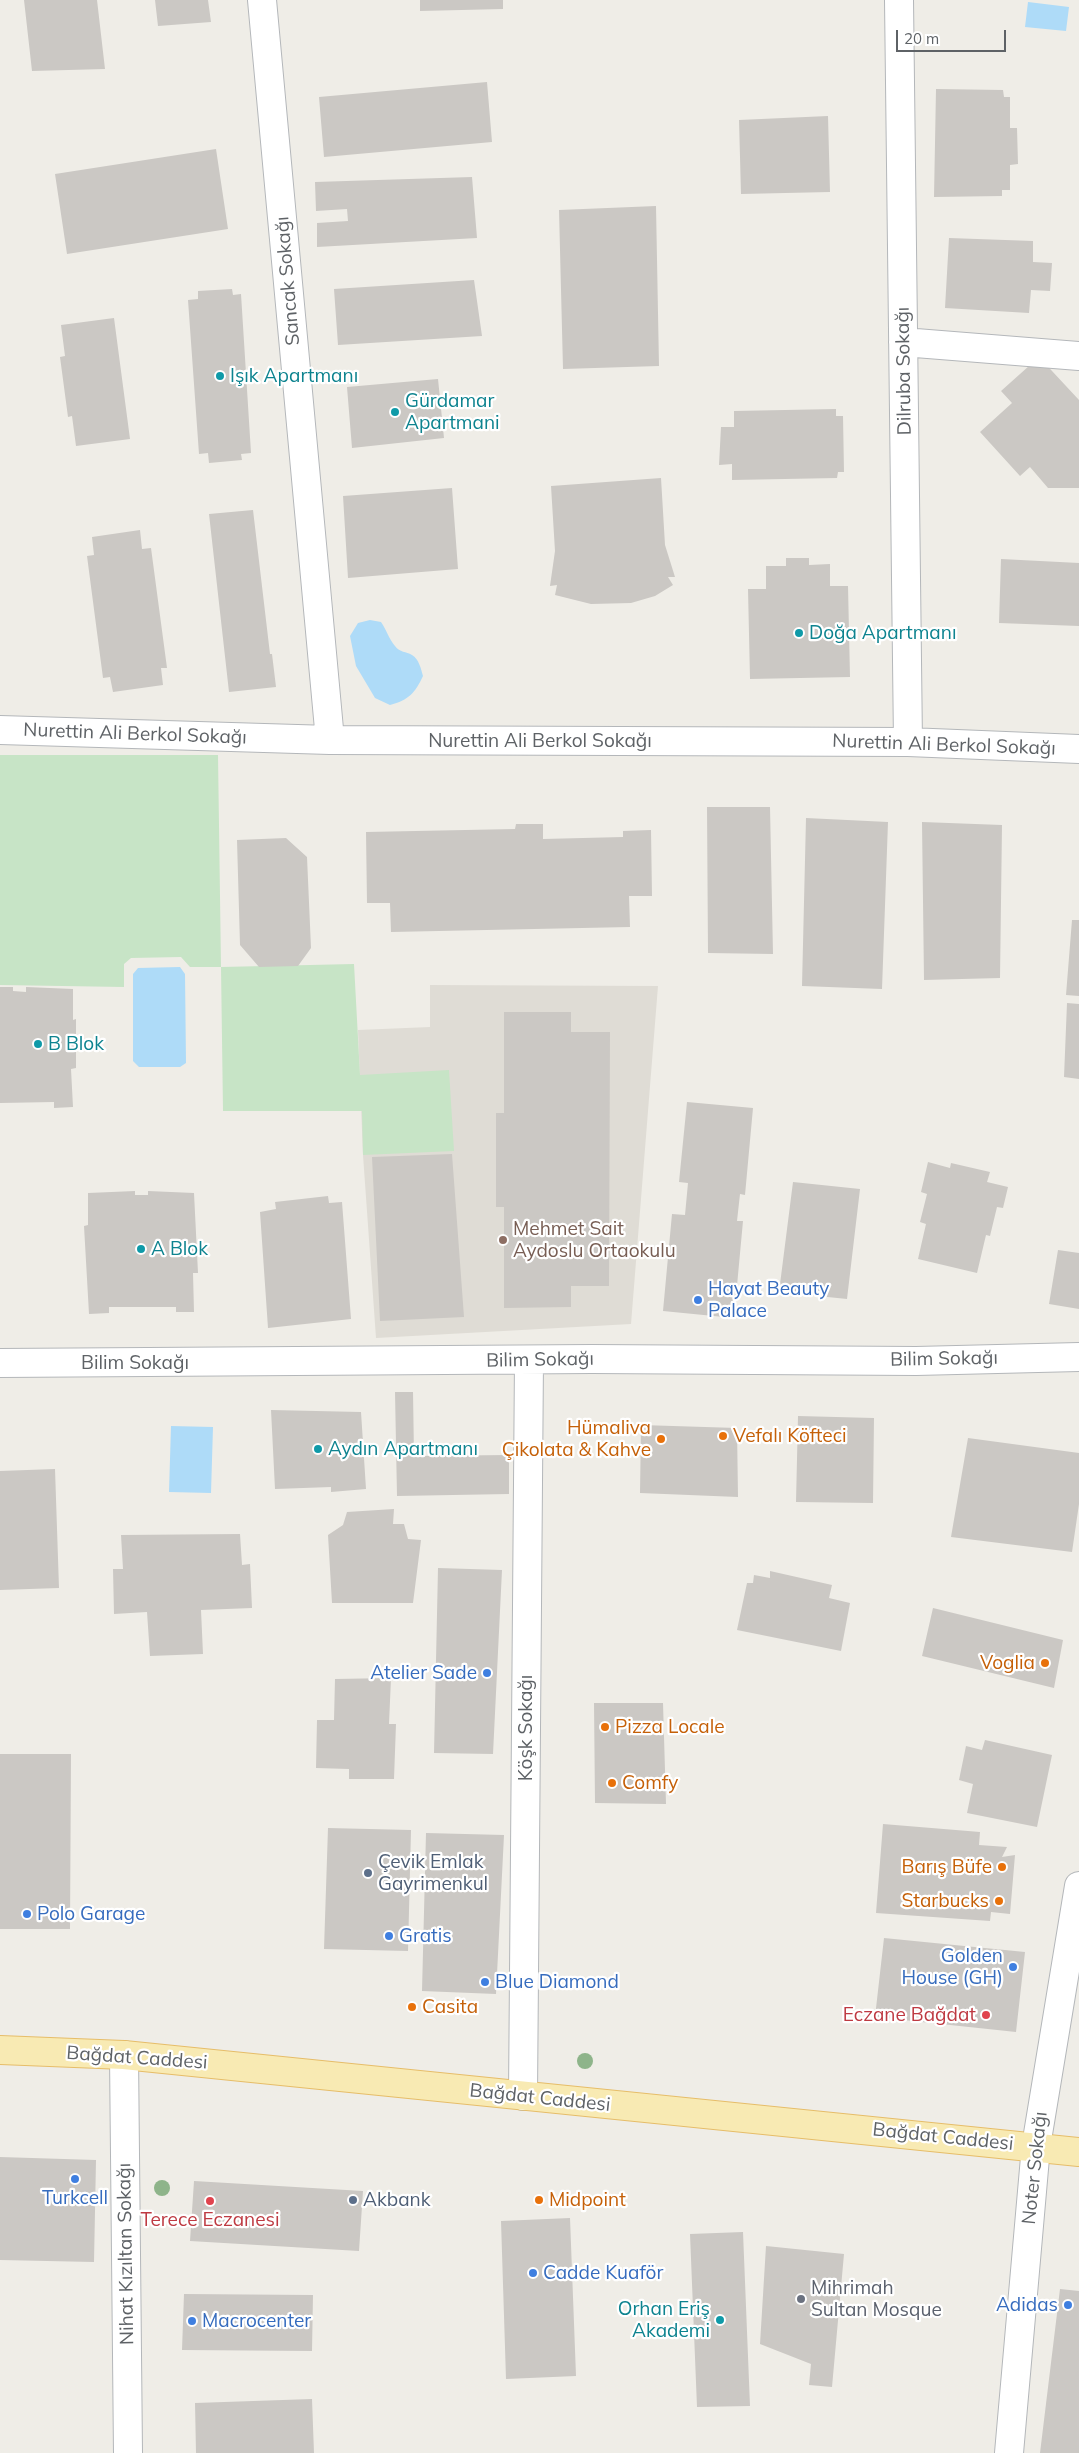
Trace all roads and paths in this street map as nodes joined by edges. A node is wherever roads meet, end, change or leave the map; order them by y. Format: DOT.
graph roads {
  1 [pos="262,0"];
  2 [pos="899,0"];
  3 [pos="903,342"];
  4 [pos="1079,356"];
  5 [pos="0,730"];
  6 [pos="330,740"];
  7 [pos="908,742"];
  8 [pos="1079,749"];
  9 [pos="1079,1356"];
  10 [pos="529,1360"];
  11 [pos="0,1363"];
  12 [pos="1079,1886"];
  13 [pos="0,2050"];
  14 [pos="124,2055"];
  15 [pos="523,2096"];
  16 [pos="1036,2146"];
  17 [pos="1079,2152"];
  18 [pos="128,2453"];
  19 [pos="1009,2453"];
  1 -- 6 [label="street, Sancak Sokağı"];
  2 -- 3 [label="street, Dilruba Sokağı"];
  3 -- 4 [label="street"];
  3 -- 7 [label="street, Dilruba Sokağı"];
  5 -- 6 [label="street, Nurettin Ali Berkol Sokağı"];
  6 -- 7 [label="street, Nurettin Ali Berkol Sokağı"];
  7 -- 8 [label="street, Nurettin Ali Berkol Sokağı"];
  9 -- 10 [label="street, Bilim Sokağı"];
  10 -- 11 [label="street, Bilim Sokağı"];
  10 -- 15 [label="street, Köşk Sokağı"];
  12 -- 16 [label="street, Noter Sokağı"];
  13 -- 14 [label="main road, Bağdat Caddesi"];
  14 -- 15 [label="main road, Bağdat Caddesi"];
  14 -- 18 [label="street, Nihat Kızıltan Sokağı"];
  15 -- 16 [label="main road, Bağdat Caddesi"];
  16 -- 17 [label="main road, Bağdat Caddesi"];
  16 -- 19 [label="street, Noter Sokağı"];
}
